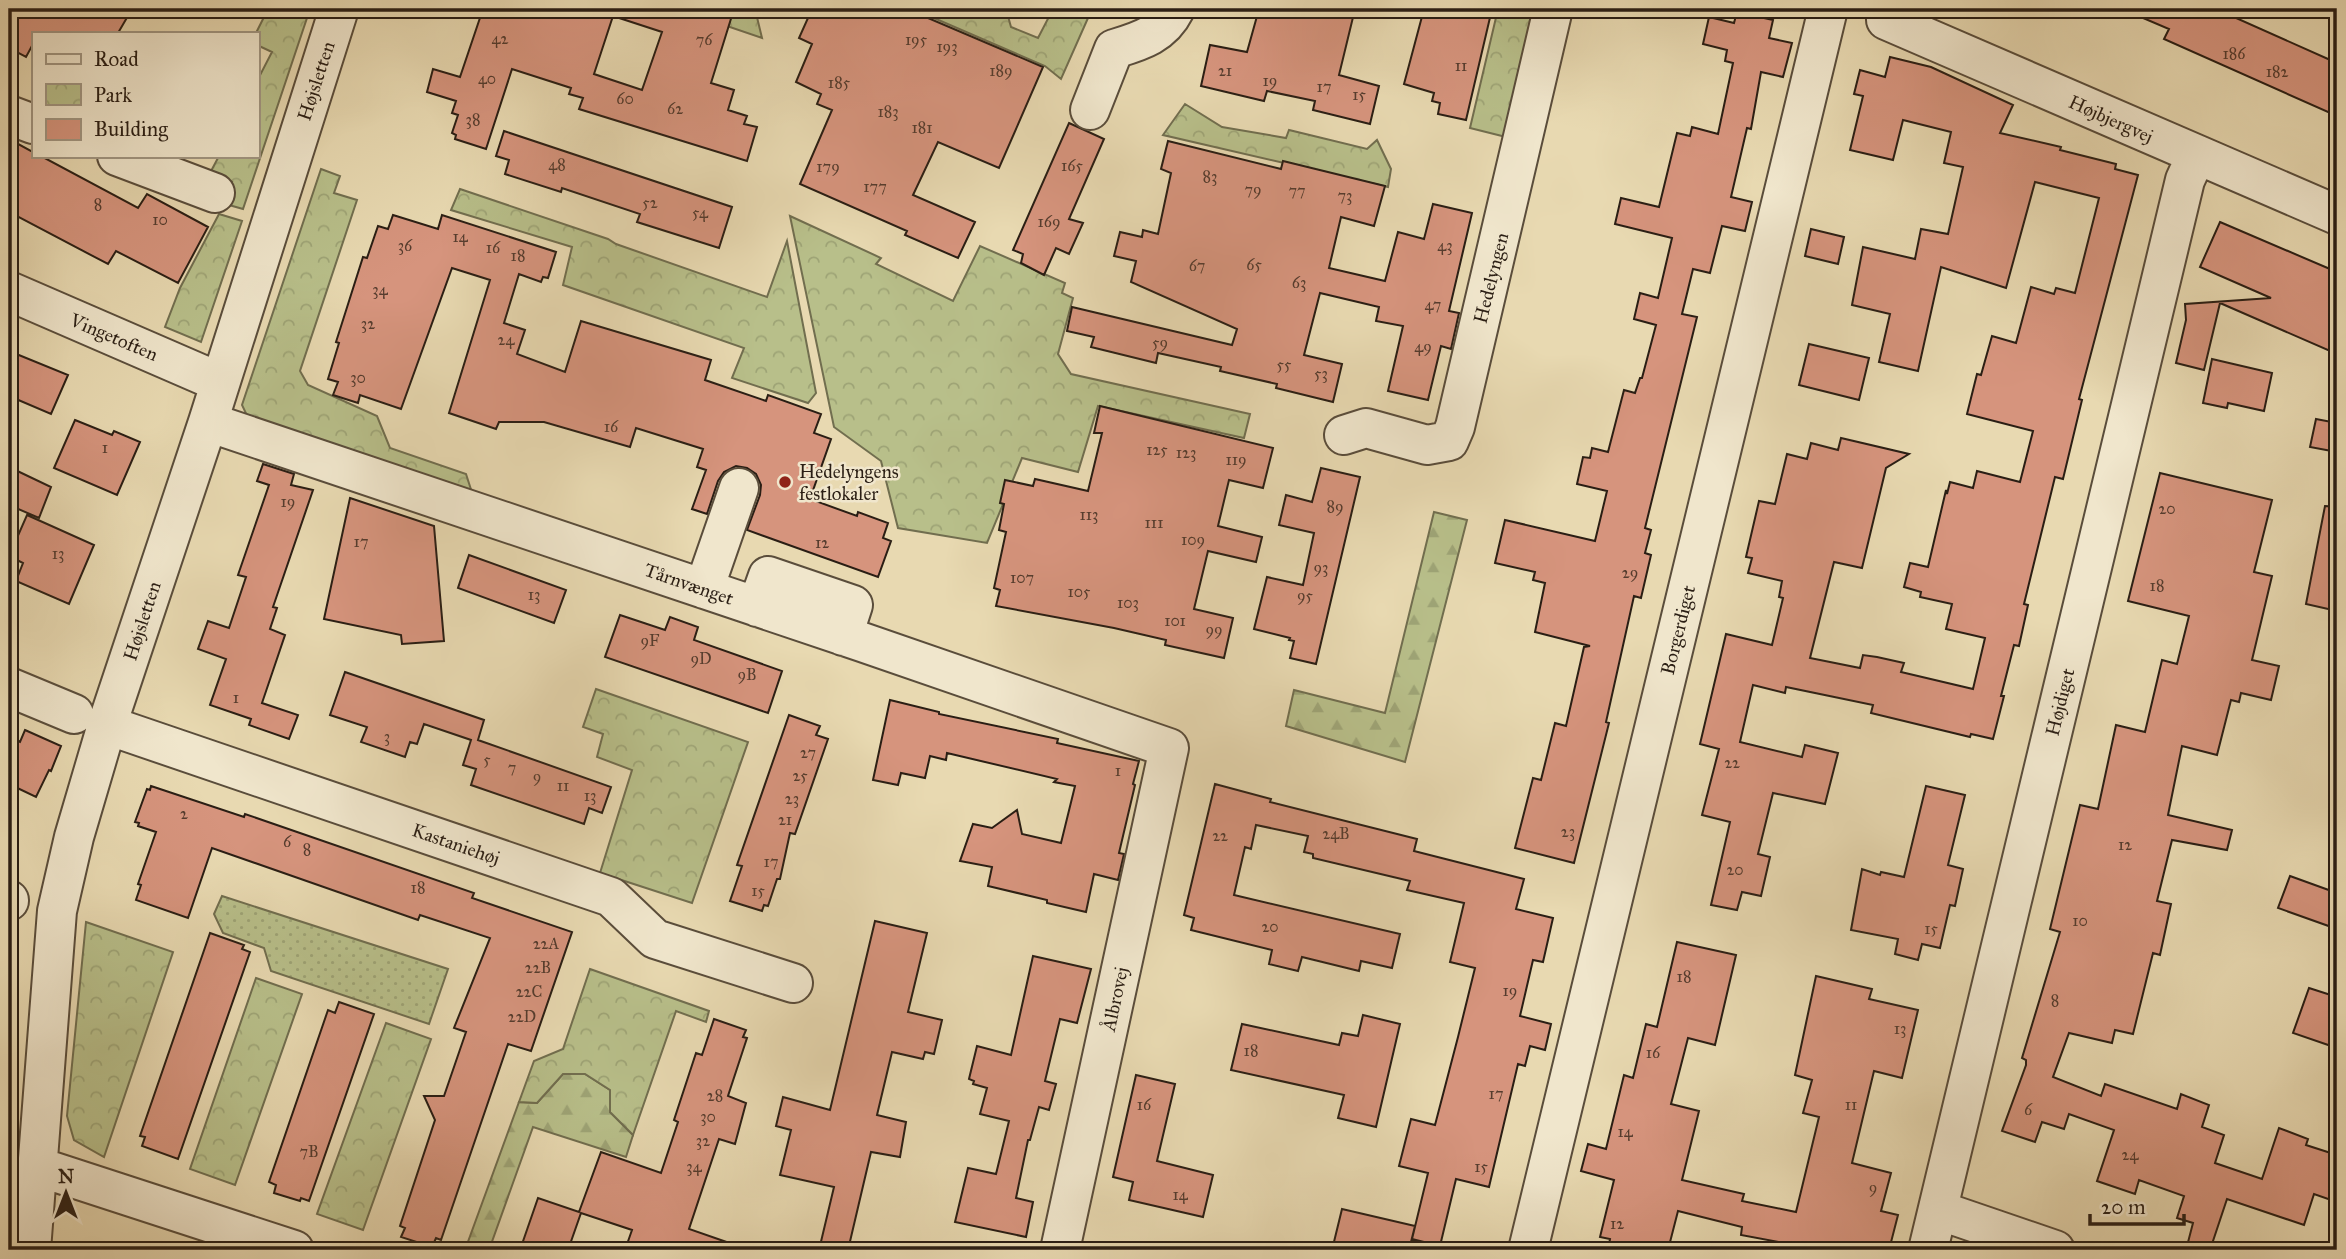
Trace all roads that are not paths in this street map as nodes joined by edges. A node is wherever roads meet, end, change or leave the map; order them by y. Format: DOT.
graph roads {
  1 [pos="339,9"];
  2 [pos="1175,9"];
  3 [pos="1553,9"];
  4 [pos="1828,9"];
  5 [pos="1886,20"];
  6 [pos="1090,110"];
  7 [pos="9,114"];
  8 [pos="32,124"];
  9 [pos="2196,156"];
  10 [pos="122,158"];
  11 [pos="215,193"];
  12 [pos="2337,215"];
  13 [pos="9,291"];
  14 [pos="219,382"];
  15 [pos="208,422"];
  16 [pos="1344,435"];
  17 [pos="739,488"];
  18 [pos="704,589"];
  19 [pos="9,687"];
  20 [pos="90,719"];
  21 [pos="1169,748"];
  22 [pos="793,983"];
  23 [pos="36,1166"];
  24 [pos="1938,1210"];
  25 [pos="31,1250"];
  26 [pos="294,1250"];
  27 [pos="1060,1250"];
  28 [pos="1528,1250"];
  29 [pos="1928,1250"];
  30 [pos="2055,1250"];
  1 -- 14 [label="street, Højsletten"];
  2 -- 6 [label="street"];
  3 -- 16 [label="street, Hedelyngen"];
  4 -- 28 [label="street, Borgerdiget"];
  5 -- 9 [label="street, Højbjergvej"];
  7 -- 8 [label="street"];
  9 -- 12 [label="street, Højbjergvej"];
  9 -- 24 [label="street, Højdiget"];
  10 -- 11 [label="street"];
  13 -- 14 [label="street, Vingetoften"];
  14 -- 15 [label="street, Højsletten"];
  15 -- 18 [label="street, Tårnvænget"];
  15 -- 20 [label="street, Højsletten"];
  17 -- 18 [label="street"];
  18 -- 21 [label="street, Tårnvænget"];
  19 -- 20 [label="street, Kastaniehøj"];
  20 -- 22 [label="street, Kastaniehøj"];
  20 -- 23 [label="street, Højsletten"];
  21 -- 27 [label="street, Ålbrovej"];
  23 -- 25 [label="street, Højsletten"];
  23 -- 26 [label="street"];
  24 -- 29 [label="street, Højdiget"];
  24 -- 30 [label="street"];
}
